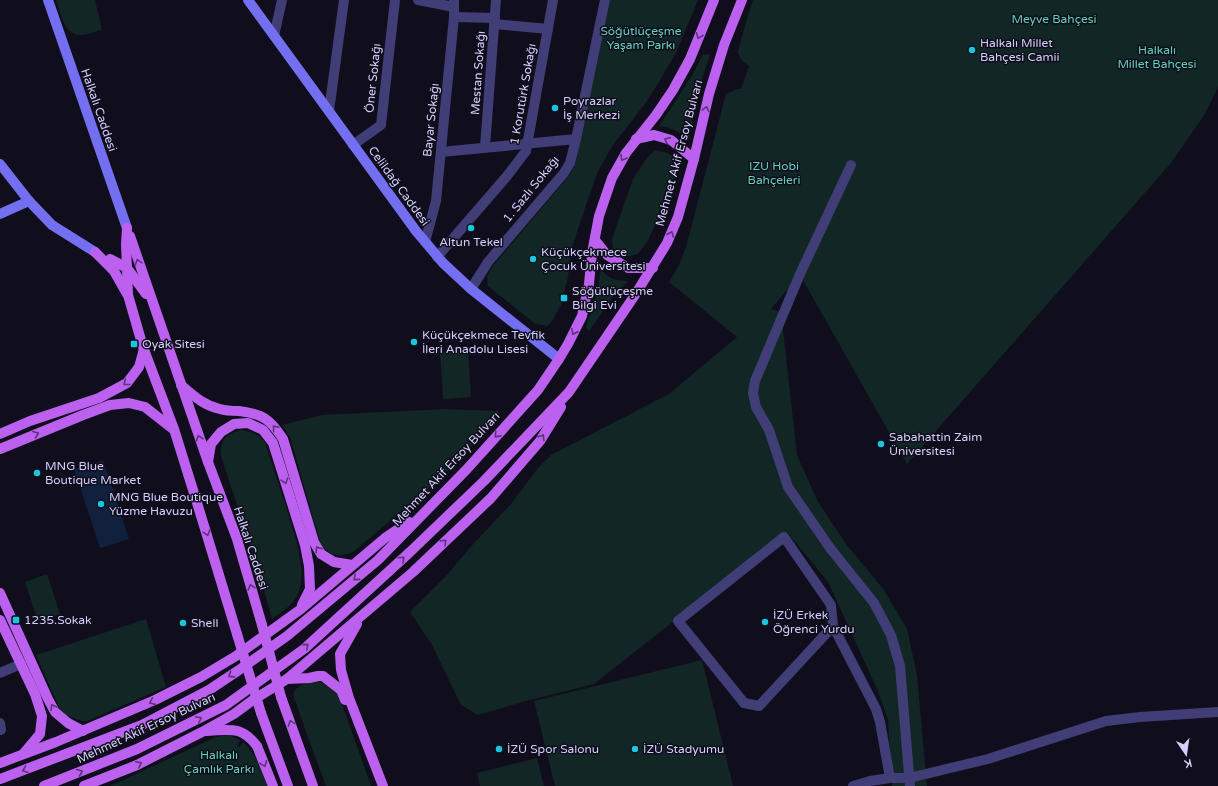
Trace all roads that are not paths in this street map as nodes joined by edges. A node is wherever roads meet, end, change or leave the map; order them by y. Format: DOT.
graph roads {
  1 [pos="48,0"];
  2 [pos="248,0"];
  3 [pos="282,0"];
  4 [pos="344,0"];
  5 [pos="395,0"];
  6 [pos="418,0"];
  7 [pos="496,0"];
  8 [pos="553,0"];
  9 [pos="605,0"];
  10 [pos="714,0"];
  11 [pos="742,0"];
  12 [pos="454,8"];
  13 [pos="495,21"];
  14 [pos="548,29"];
  15 [pos="274,36"];
  16 [pos="329,112"];
  17 [pos="636,138"];
  18 [pos="576,139"];
  19 [pos="528,144"];
  20 [pos="353,145"];
  21 [pos="485,148"];
  22 [pos="441,152"];
  23 [pos="694,158"];
  24 [pos="0,164"];
  25 [pos="851,165"];
  26 [pos="29,201"];
  27 [pos="0,214"];
  28 [pos="127,228"];
  29 [pos="595,240"];
  30 [pos="425,242"];
  31 [pos="126,244"];
  32 [pos="95,252"];
  33 [pos="437,257"];
  34 [pos="110,259"];
  35 [pos="127,268"];
  36 [pos="653,268"];
  37 [pos="471,289"];
  38 [pos="128,295"];
  39 [pos="152,303"];
  40 [pos="144,350"];
  41 [pos="559,359"];
  42 [pos="180,385"];
  43 [pos="569,392"];
  44 [pos="174,429"];
  45 [pos="0,434"];
  46 [pos="0,449"];
  47 [pos="208,462"];
  48 [pos="424,512"];
  49 [pos="352,565"];
  50 [pos="0,593"];
  51 [pos="301,609"];
  52 [pos="363,615"];
  53 [pos="0,620"];
  54 [pos="832,626"];
  55 [pos="21,664"];
  56 [pos="0,673"];
  57 [pos="287,679"];
  58 [pos="1218,712"];
  59 [pos="83,730"];
  60 [pos="202,732"];
  61 [pos="22,755"];
  62 [pos="0,763"];
  63 [pos="890,778"];
  64 [pos="0,779"];
  65 [pos="910,782"];
  66 [pos="100,783"];
  67 [pos="44,786"];
  68 [pos="84,786"];
  69 [pos="273,786"];
  70 [pos="288,786"];
  71 [pos="313,786"];
  72 [pos="376,786"];
  73 [pos="383,786"];
  74 [pos="853,786"];
  1 -- 28 [label="street, Halkalı Caddesi"];
  2 -- 15 [label="street, Celildağ Caddesi"];
  3 -- 15 [label="street"];
  4 -- 16 [label="street"];
  5 -- 20 [label="street, Öner Sokağı"];
  6 -- 12 [label="street"];
  7 -- 13 [label="street, Mestan Sokağı"];
  8 -- 14 [label="street, 1 Korutürk Sokağı"];
  9 -- 18 [label="street, 1. Sazlı Sokağı"];
  10 -- 17 [label="main road, Mehmet Akif Ersoy Bulvarı, one-way"];
  23 -- 11 [label="main road, Mehmet Akif Ersoy Bulvarı, one-way"];
  12 -- 13 [label="street"];
  12 -- 22 [label="street, Bayar Sokağı"];
  13 -- 14 [label="street"];
  13 -- 21 [label="street, Mestan Sokağı"];
  14 -- 19 [label="street, 1 Korutürk Sokağı"];
  15 -- 16 [label="street, Celildağ Caddesi"];
  16 -- 20 [label="street, Celildağ Caddesi"];
  23 -- 17 [label="main road, one-way"];
  17 -- 29 [label="main road, Mehmet Akif Ersoy Bulvarı, one-way"];
  18 -- 19 [label="street"];
  18 -- 37 [label="street, 1. Sazlı Sokağı"];
  19 -- 21 [label="street"];
  19 -- 33 [label="street, 1 Korutürk Sokağı"];
  20 -- 30 [label="street, Celildağ Caddesi"];
  21 -- 22 [label="street"];
  22 -- 30 [label="street, Bayar Sokağı"];
  36 -- 23 [label="main road, Mehmet Akif Ersoy Bulvarı, one-way"];
  24 -- 26 [label="street"];
  25 -- 65 [label="street"];
  26 -- 27 [label="street"];
  26 -- 32 [label="street"];
  28 -- 31 [label="main road, Halkalı Caddesi"];
  39 -- 28 [label="main road, Halkalı Caddesi, one-way"];
  29 -- 36 [label="main road"];
  29 -- 41 [label="main road, Mehmet Akif Ersoy Bulvarı, one-way"];
  30 -- 33 [label="street, Celildağ Caddesi"];
  31 -- 34 [label="main road"];
  31 -- 35 [label="main road, Halkalı Caddesi"];
  32 -- 34 [label="main road"];
  32 -- 38 [label="main road"];
  33 -- 37 [label="street, Celildağ Caddesi"];
  34 -- 35 [label="main road"];
  35 -- 38 [label="main road, Halkalı Caddesi"];
  35 -- 39 [label="main road"];
  36 -- 43 [label="main road, Mehmet Akif Ersoy Bulvarı"];
  37 -- 41 [label="street, Celildağ Caddesi"];
  38 -- 40 [label="main road, Halkalı Caddesi"];
  39 -- 42 [label="main road, Halkalı Caddesi"];
  40 -- 44 [label="main road, Halkalı Caddesi"];
  40 -- 45 [label="main road, one-way"];
  41 -- 48 [label="main road, Mehmet Akif Ersoy Bulvarı, one-way"];
  47 -- 42 [label="main road, Halkalı Caddesi, one-way"];
  49 -- 42 [label="main road, one-way"];
  52 -- 43 [label="main road, one-way"];
  67 -- 43 [label="main road, Mehmet Akif Ersoy Bulvarı, one-way"];
  46 -- 44 [label="main road, one-way"];
  44 -- 70 [label="main road, Halkalı Caddesi, one-way, bridge"];
  47 -- 51 [label="main road, one-way"];
  71 -- 47 [label="main road, Halkalı Caddesi, one-way, bridge"];
  48 -- 49 [label="main road"];
  48 -- 64 [label="main road, Mehmet Akif Ersoy Bulvarı, one-way"];
  49 -- 51 [label="main road"];
  59 -- 50 [label="main road, one-way"];
  51 -- 59 [label="main road, one-way"];
  52 -- 57 [label="main road"];
  52 -- 73 [label="main road"];
  53 -- 55 [label="main road"];
  54 -- 54 [label="street"];
  54 -- 63 [label="street"];
  55 -- 56 [label="street"];
  55 -- 61 [label="main road"];
  57 -- 60 [label="main road"];
  57 -- 72 [label="main road"];
  58 -- 65 [label="street"];
  59 -- 61 [label="main road"];
  66 -- 60 [label="main road, one-way"];
  60 -- 69 [label="main road, one-way"];
  61 -- 62 [label="main road"];
  63 -- 65 [label="street"];
  63 -- 74 [label="street"];
  66 -- 68 [label="main road"];
}
